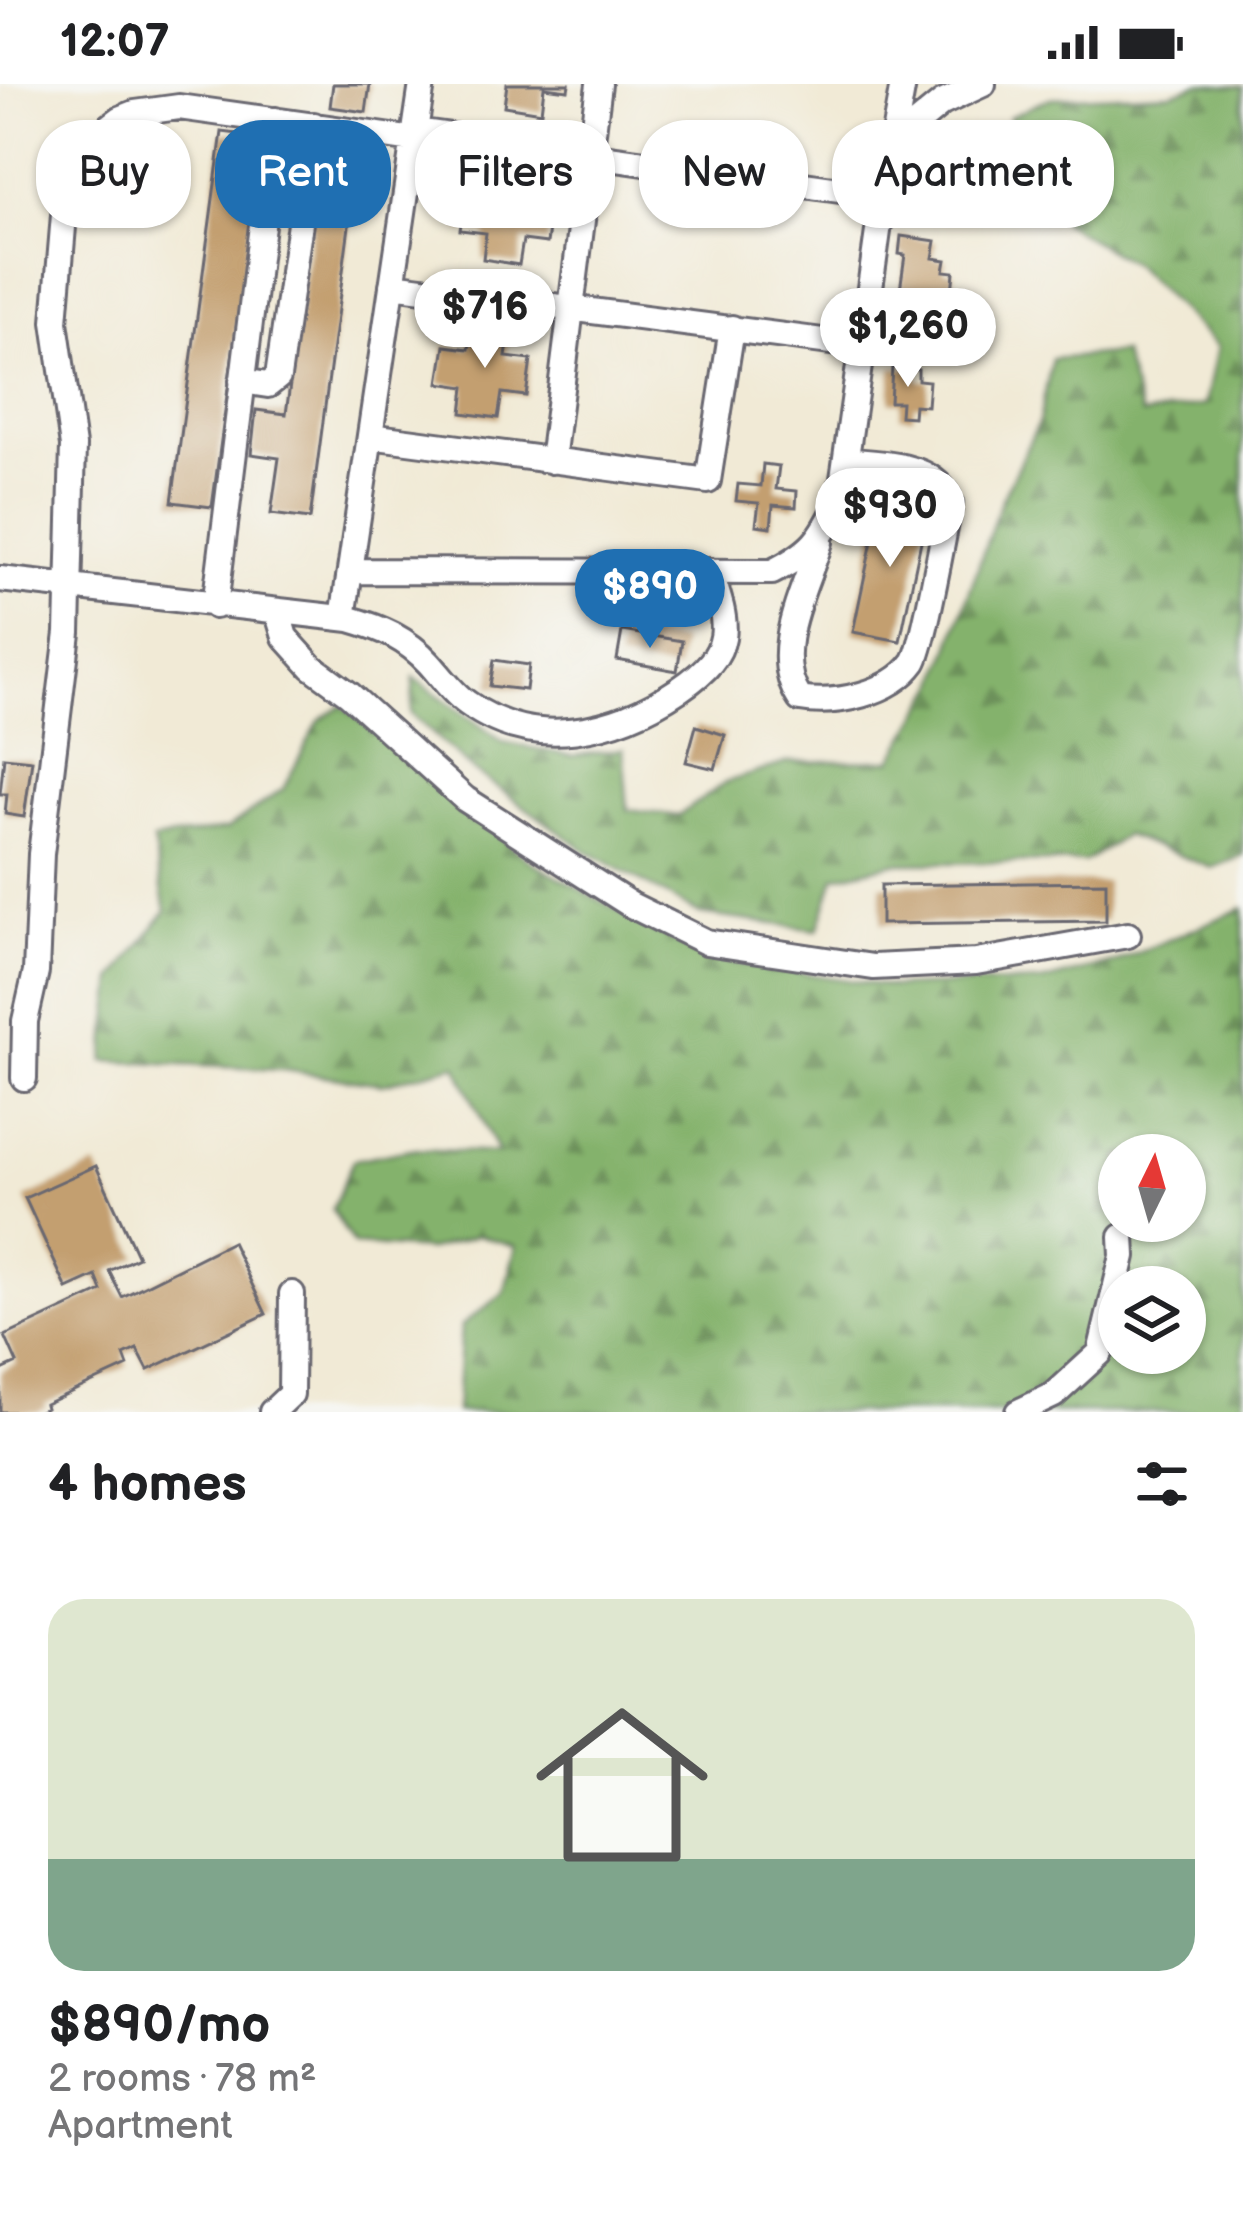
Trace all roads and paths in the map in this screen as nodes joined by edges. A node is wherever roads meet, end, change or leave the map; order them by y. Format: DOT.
graph roads {
  1 [pos="422,84"];
  2 [pos="599,84"];
  3 [pos="903,84"];
  4 [pos="983,84"];
  5 [pos="155,96"];
  6 [pos="274,120"];
  7 [pos="595,120"];
  8 [pos="896,120"];
  9 [pos="921,120"];
  10 [pos="391,133"];
  11 [pos="414,136"];
  12 [pos="615,156"];
  13 [pos="832,188"];
  14 [pos="261,228"];
  15 [pos="299,228"];
  16 [pos="583,228"];
  17 [pos="878,228"];
  18 [pos="392,285"];
  19 [pos="573,307"];
  20 [pos="732,328"];
  21 [pos="861,346"];
  22 [pos="242,381"];
  23 [pos="370,436"];
  24 [pos="846,460"];
  25 [pos="552,461"];
  26 [pos="822,537"];
  27 [pos="350,571"];
  28 [pos="710,571"];
  29 [pos="0,579"];
  30 [pos="70,587"];
  31 [pos="215,606"];
  32 [pos="278,614"];
  33 [pos="343,619"];
  34 [pos="1128,935"];
  35 [pos="24,1078"];
  36 [pos="1122,1242"];
  37 [pos="292,1294"];
  38 [pos="272,1412"];
  39 [pos="1018,1412"];
  1 -- 11 [label="lane"];
  2 -- 7 [label="lane"];
  3 -- 8 [label="lane"];
  4 -- 9 [label="lane"];
  5 -- 6 [label="lane"];
  5 -- 30 [label="lane"];
  10 -- 11 [label="lane"];
  11 -- 18 [label="lane"];
  12 -- 13 [label="lane"];
  14 -- 22 [label="lane"];
  15 -- 22 [label="lane"];
  16 -- 19 [label="lane"];
  17 -- 21 [label="lane"];
  18 -- 19 [label="lane"];
  18 -- 23 [label="lane"];
  19 -- 20 [label="lane"];
  19 -- 25 [label="lane"];
  20 -- 21 [label="lane"];
  20 -- 25 [label="lane"];
  21 -- 24 [label="lane"];
  22 -- 31 [label="lane"];
  23 -- 25 [label="lane"];
  23 -- 27 [label="lane"];
  24 -- 26 [label="lane"];
  24 -- 26 [label="lane"];
  26 -- 28 [label="lane"];
  27 -- 28 [label="lane"];
  27 -- 33 [label="lane"];
  28 -- 33 [label="lane"];
  29 -- 30 [label="lane"];
  30 -- 31 [label="lane"];
  30 -- 35 [label="lane"];
  31 -- 32 [label="lane"];
  32 -- 33 [label="lane"];
  32 -- 34 [label="lane"];
  36 -- 39 [label="lane"];
  37 -- 38 [label="lane"];
}
